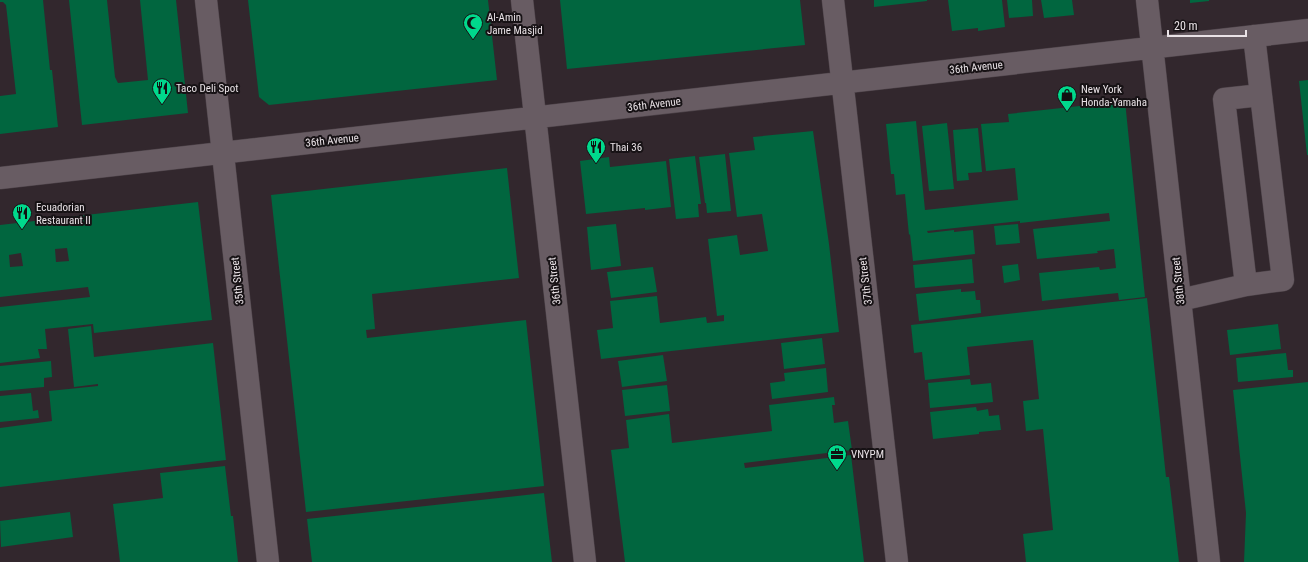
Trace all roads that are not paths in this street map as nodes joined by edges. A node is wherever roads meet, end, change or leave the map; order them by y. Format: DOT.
graph roads {
  1 [pos="206,0"];
  2 [pos="522,0"];
  3 [pos="833,0"];
  4 [pos="1147,0"];
  5 [pos="1308,30"];
  6 [pos="1254,36"];
  7 [pos="1152,47"];
  8 [pos="842,82"];
  9 [pos="1261,95"];
  10 [pos="535,117"];
  11 [pos="222,153"];
  12 [pos="0,178"];
  13 [pos="1246,285"];
  14 [pos="1180,300"];
  15 [pos="268,562"];
  16 [pos="586,562"];
  17 [pos="897,562"];
  18 [pos="1209,562"];
  1 -- 11 [label="street, 35th Street"];
  2 -- 10 [label="street, 36th Street"];
  3 -- 8 [label="street, 37th Street"];
  4 -- 7 [label="street, 38th Street"];
  5 -- 6 [label="street, 36th Avenue"];
  6 -- 7 [label="street, 36th Avenue"];
  6 -- 9 [label="street"];
  7 -- 8 [label="street, 36th Avenue"];
  7 -- 14 [label="street, 38th Street"];
  8 -- 10 [label="street, 36th Avenue"];
  8 -- 17 [label="street, 37th Street"];
  9 -- 13 [label="street"];
  9 -- 13 [label="street"];
  10 -- 11 [label="street, 36th Avenue"];
  10 -- 16 [label="street, 36th Street"];
  11 -- 12 [label="street, 36th Avenue"];
  11 -- 15 [label="street, 35th Street"];
  13 -- 14 [label="street"];
  14 -- 18 [label="street, 38th Street"];
}
